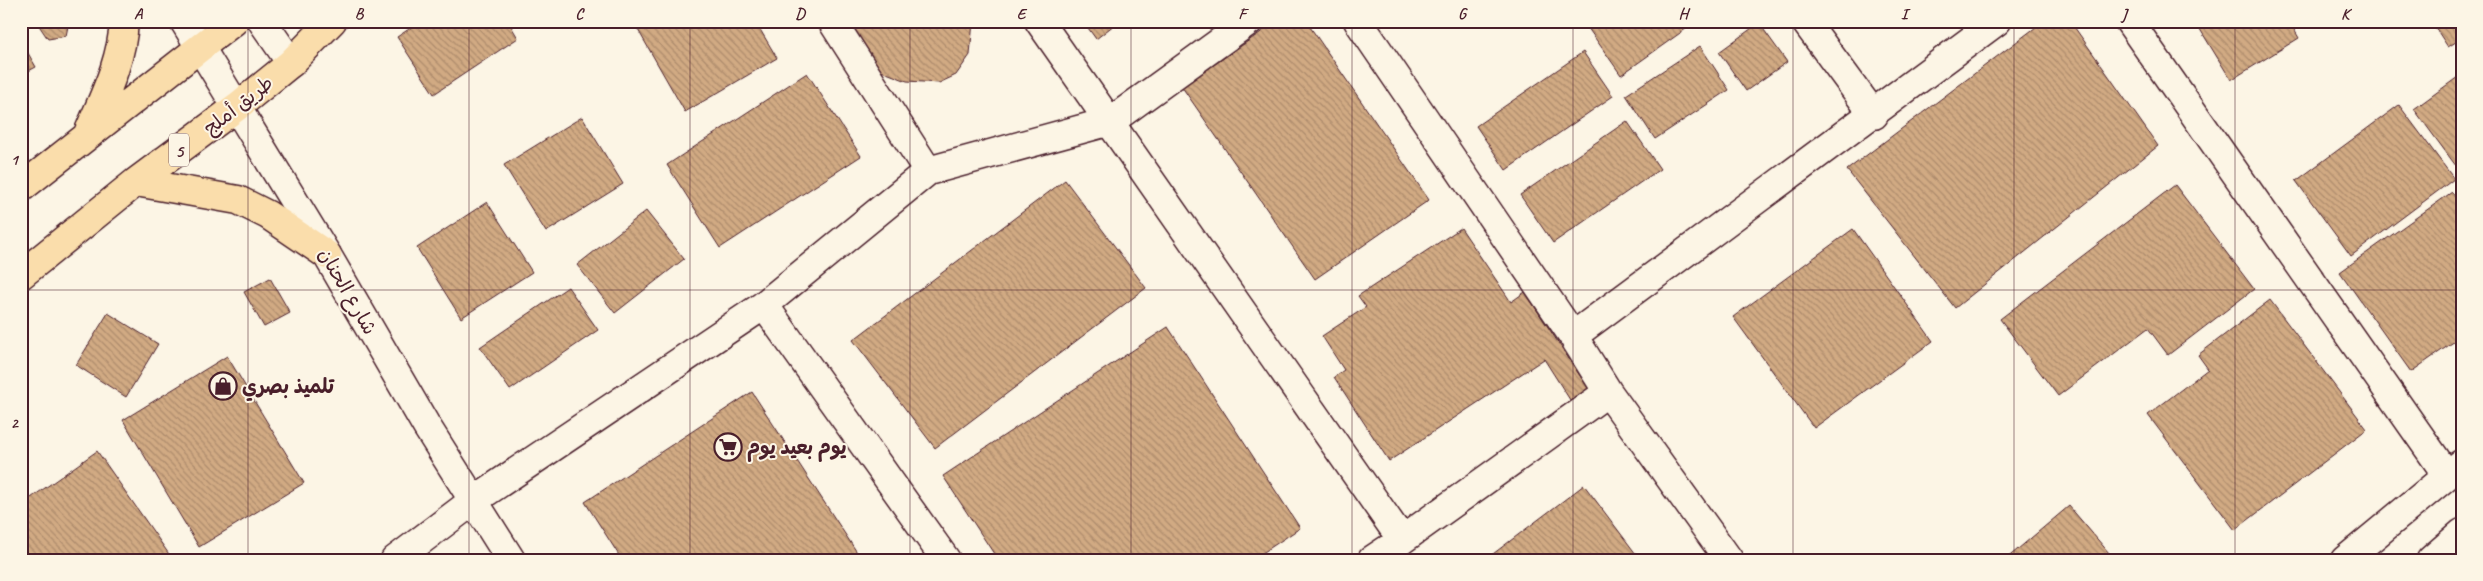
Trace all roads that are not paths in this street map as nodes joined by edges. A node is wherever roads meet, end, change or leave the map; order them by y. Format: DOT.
graph roads {
  1 [pos="124,21"];
  2 [pos="184,21"];
  3 [pos="234,21"];
  4 [pos="262,21"];
  5 [pos="332,21"];
  6 [pos="832,21"];
  7 [pos="1039,21"];
  8 [pos="1249,21"];
  9 [pos="1358,21"];
  10 [pos="1805,21"];
  11 [pos="1998,21"];
  12 [pos="2129,21"];
  13 [pos="201,49"];
  14 [pos="291,63"];
  15 [pos="238,106"];
  16 [pos="1874,115"];
  17 [pos="1111,121"];
  18 [pos="87,136"];
  19 [pos="928,171"];
  20 [pos="136,182"];
  21 [pos="21,188"];
  22 [pos="327,254"];
  23 [pos="21,275"];
  24 [pos="764,305"];
  25 [pos="1573,336"];
  26 [pos="1608,392"];
  27 [pos="2455,469"];
  28 [pos="473,501"];
  29 [pos="2462,533"];
  30 [pos="1402,540"];
  31 [pos="395,560"];
  32 [pos="511,560"];
  33 [pos="946,560"];
  34 [pos="1372,560"];
  35 [pos="1729,560"];
  36 [pos="2345,560"];
  37 [pos="2432,560"];
  1 -- 18 [label="highway"];
  2 -- 13 [label="street, شارع الحنان"];
  3 -- 13 [label="highway"];
  4 -- 14 [label="street"];
  5 -- 14 [label="highway, طريق أملج / 5"];
  6 -- 19 [label="street"];
  7 -- 17 [label="street"];
  8 -- 17 [label="street"];
  9 -- 25 [label="street"];
  10 -- 16 [label="street"];
  11 -- 16 [label="street"];
  12 -- 27 [label="street"];
  13 -- 15 [label="street, شارع الحنان"];
  13 -- 18 [label="highway"];
  14 -- 15 [label="highway, طريق أملج / 5"];
  15 -- 20 [label="highway, طريق أملج / 5"];
  15 -- 22 [label="street, شارع الحنان"];
  16 -- 25 [label="street"];
  17 -- 19 [label="street"];
  17 -- 30 [label="street"];
  18 -- 21 [label="highway"];
  19 -- 24 [label="street"];
  20 -- 22 [label="highway"];
  20 -- 23 [label="highway, طريق أملج / 5"];
  22 -- 28 [label="street, شارع الحنان"];
  24 -- 28 [label="street"];
  24 -- 33 [label="street"];
  25 -- 26 [label="street"];
  26 -- 30 [label="street"];
  26 -- 35 [label="street"];
  27 -- 36 [label="street"];
  28 -- 31 [label="street"];
  28 -- 32 [label="street, شارع الحنان"];
  29 -- 37 [label="street"];
  30 -- 34 [label="street"];
}
